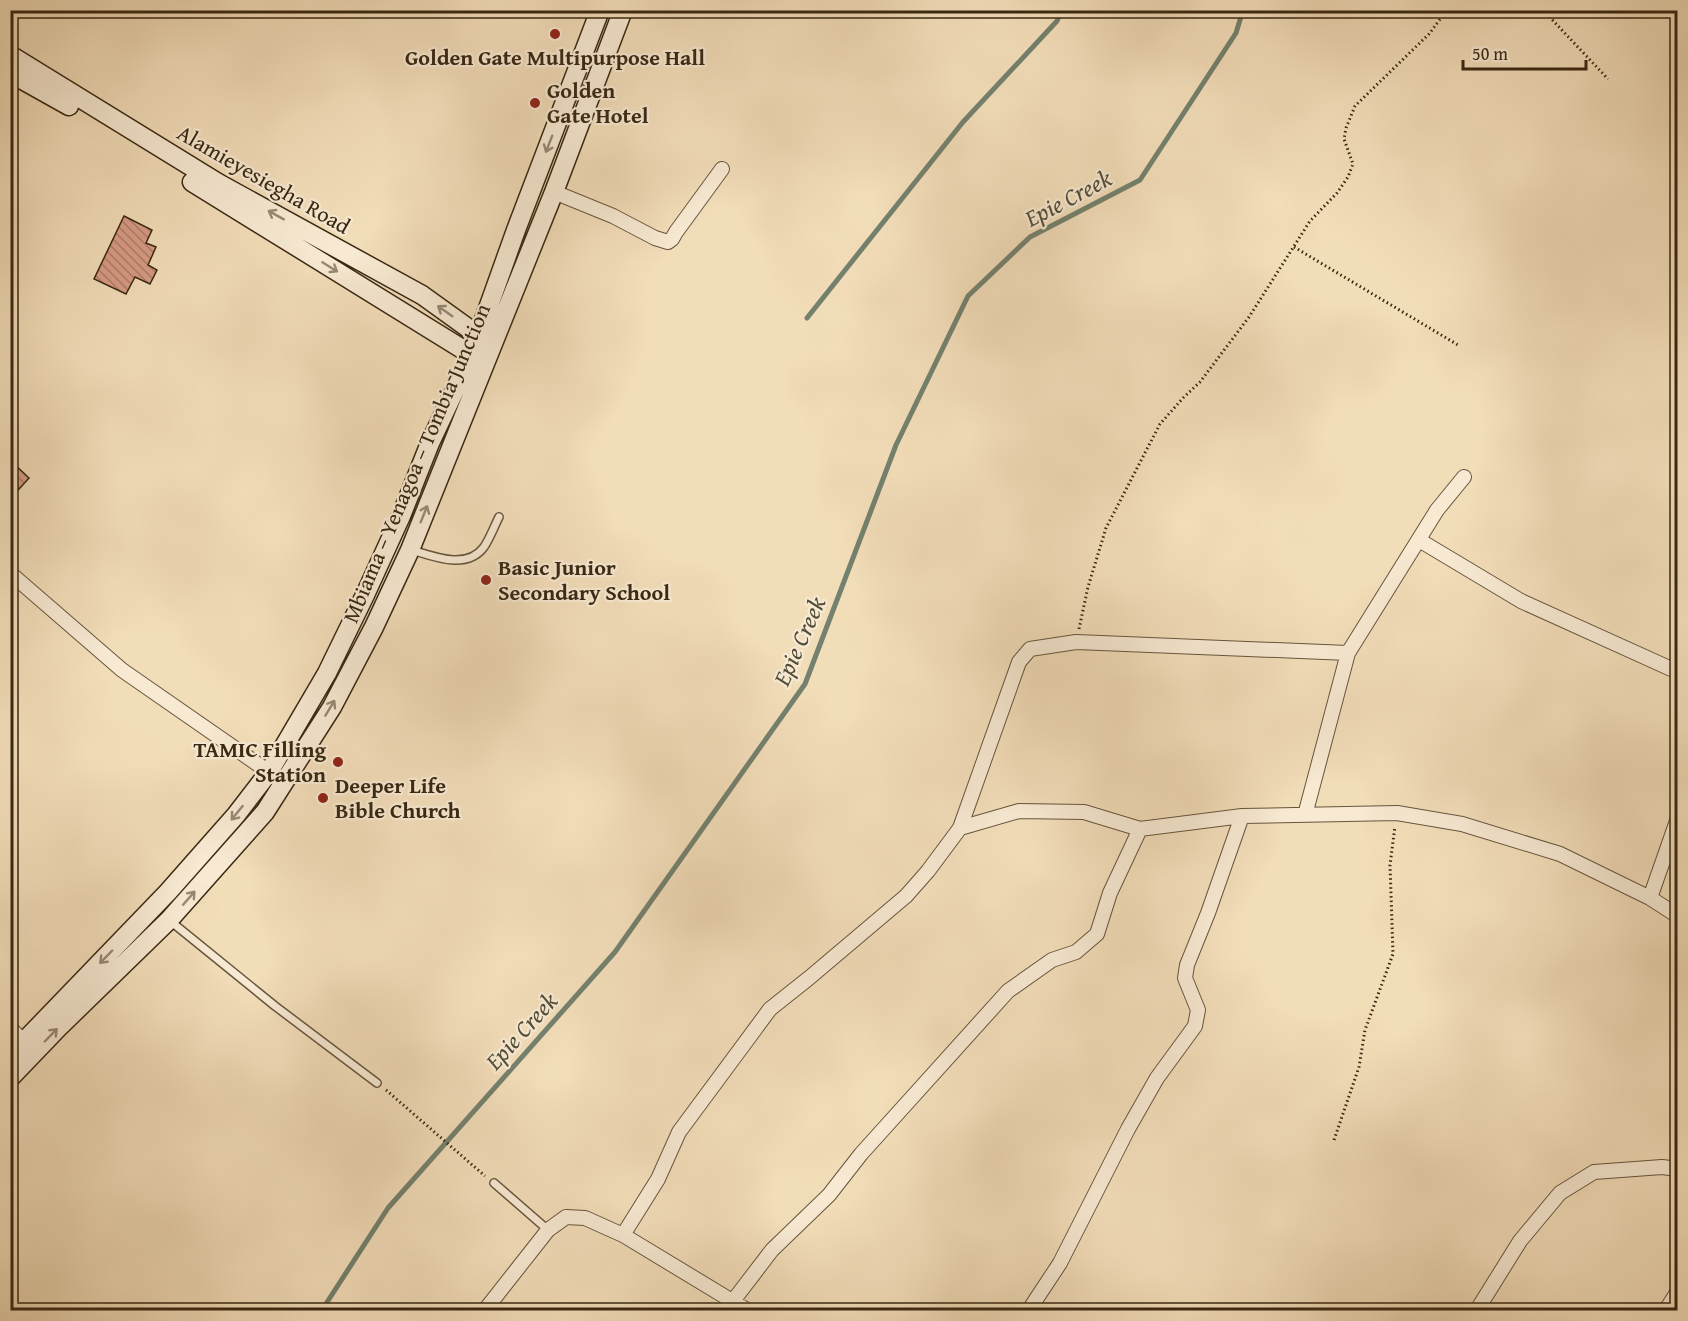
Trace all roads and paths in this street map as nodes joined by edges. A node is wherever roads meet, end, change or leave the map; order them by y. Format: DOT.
graph roads {
  1 [pos="600,10"];
  2 [pos="623,10"];
  3 [pos="1447,10"];
  4 [pos="1543,10"];
  5 [pos="10,55"];
  6 [pos="10,73"];
  7 [pos="1608,79"];
  8 [pos="722,170"];
  9 [pos="554,192"];
  10 [pos="1294,247"];
  11 [pos="1458,345"];
  12 [pos="482,350"];
  13 [pos="1464,477"];
  14 [pos="499,517"];
  15 [pos="1419,540"];
  16 [pos="410,550"];
  17 [pos="10,573"];
  18 [pos="1076,642"];
  19 [pos="1348,653"];
  20 [pos="1677,672"];
  21 [pos="269,772"];
  22 [pos="1397,813"];
  23 [pos="1305,815"];
  24 [pos="1242,816"];
  25 [pos="1677,818"];
  26 [pos="960,828"];
  27 [pos="1140,829"];
  28 [pos="1650,898"];
  29 [pos="1677,916"];
  30 [pos="169,920"];
  31 [pos="10,1028"];
  32 [pos="24,1042"];
  33 [pos="10,1056"];
  34 [pos="10,1077"];
  35 [pos="377,1083"];
  36 [pos="1334,1140"];
  37 [pos="1677,1169"];
  38 [pos="494,1183"];
  39 [pos="548,1230"];
  40 [pos="622,1235"];
  41 [pos="1677,1291"];
  42 [pos="733,1301"];
  43 [pos="484,1311"];
  44 [pos="747,1311"];
  45 [pos="1029,1311"];
  46 [pos="1477,1311"];
  47 [pos="1666,1311"];
  1 -- 12 [label="main road, Mbiama – Yenagoa – Tombia Junction, one-way"];
  2 -- 9 [label="main road, Mbiama – Yenagoa – Tombia Junction"];
  3 -- 10 [label="path"];
  4 -- 7 [label="path"];
  12 -- 5 [label="main road, Alamieyesiegha Road, one-way"];
  6 -- 12 [label="main road, Alamieyesiegha Road, one-way"];
  8 -- 9 [label="street"];
  9 -- 12 [label="main road, Mbiama – Yenagoa – Tombia Junction"];
  10 -- 11 [label="path"];
  10 -- 18 [label="path"];
  16 -- 12 [label="main road, Mbiama – Yenagoa – Tombia Junction, one-way"];
  12 -- 21 [label="main road, Mbiama – Yenagoa – Tombia Junction"];
  13 -- 15 [label="street"];
  14 -- 16 [label="lane"];
  15 -- 19 [label="street"];
  15 -- 20 [label="street"];
  30 -- 16 [label="main road, Mbiama – Yenagoa – Tombia Junction, one-way"];
  17 -- 21 [label="street"];
  18 -- 19 [label="street"];
  18 -- 26 [label="street"];
  19 -- 23 [label="street"];
  21 -- 32 [label="main road, Mbiama – Yenagoa – Tombia Junction, one-way"];
  22 -- 23 [label="street"];
  22 -- 28 [label="street"];
  22 -- 36 [label="path"];
  23 -- 24 [label="street"];
  24 -- 27 [label="street"];
  24 -- 45 [label="street"];
  25 -- 28 [label="street"];
  26 -- 27 [label="street"];
  26 -- 40 [label="street"];
  27 -- 42 [label="street"];
  28 -- 29 [label="street"];
  34 -- 30 [label="main road, Mbiama – Yenagoa – Tombia Junction, one-way"];
  30 -- 35 [label="lane"];
  31 -- 32 [label="street"];
  32 -- 33 [label="main road, Mbiama – Yenagoa – Tombia Junction"];
  35 -- 38 [label="path"];
  37 -- 46 [label="street"];
  38 -- 39 [label="lane"];
  39 -- 40 [label="street"];
  39 -- 43 [label="street"];
  40 -- 42 [label="street"];
  41 -- 47 [label="street"];
  42 -- 44 [label="street"];
}
